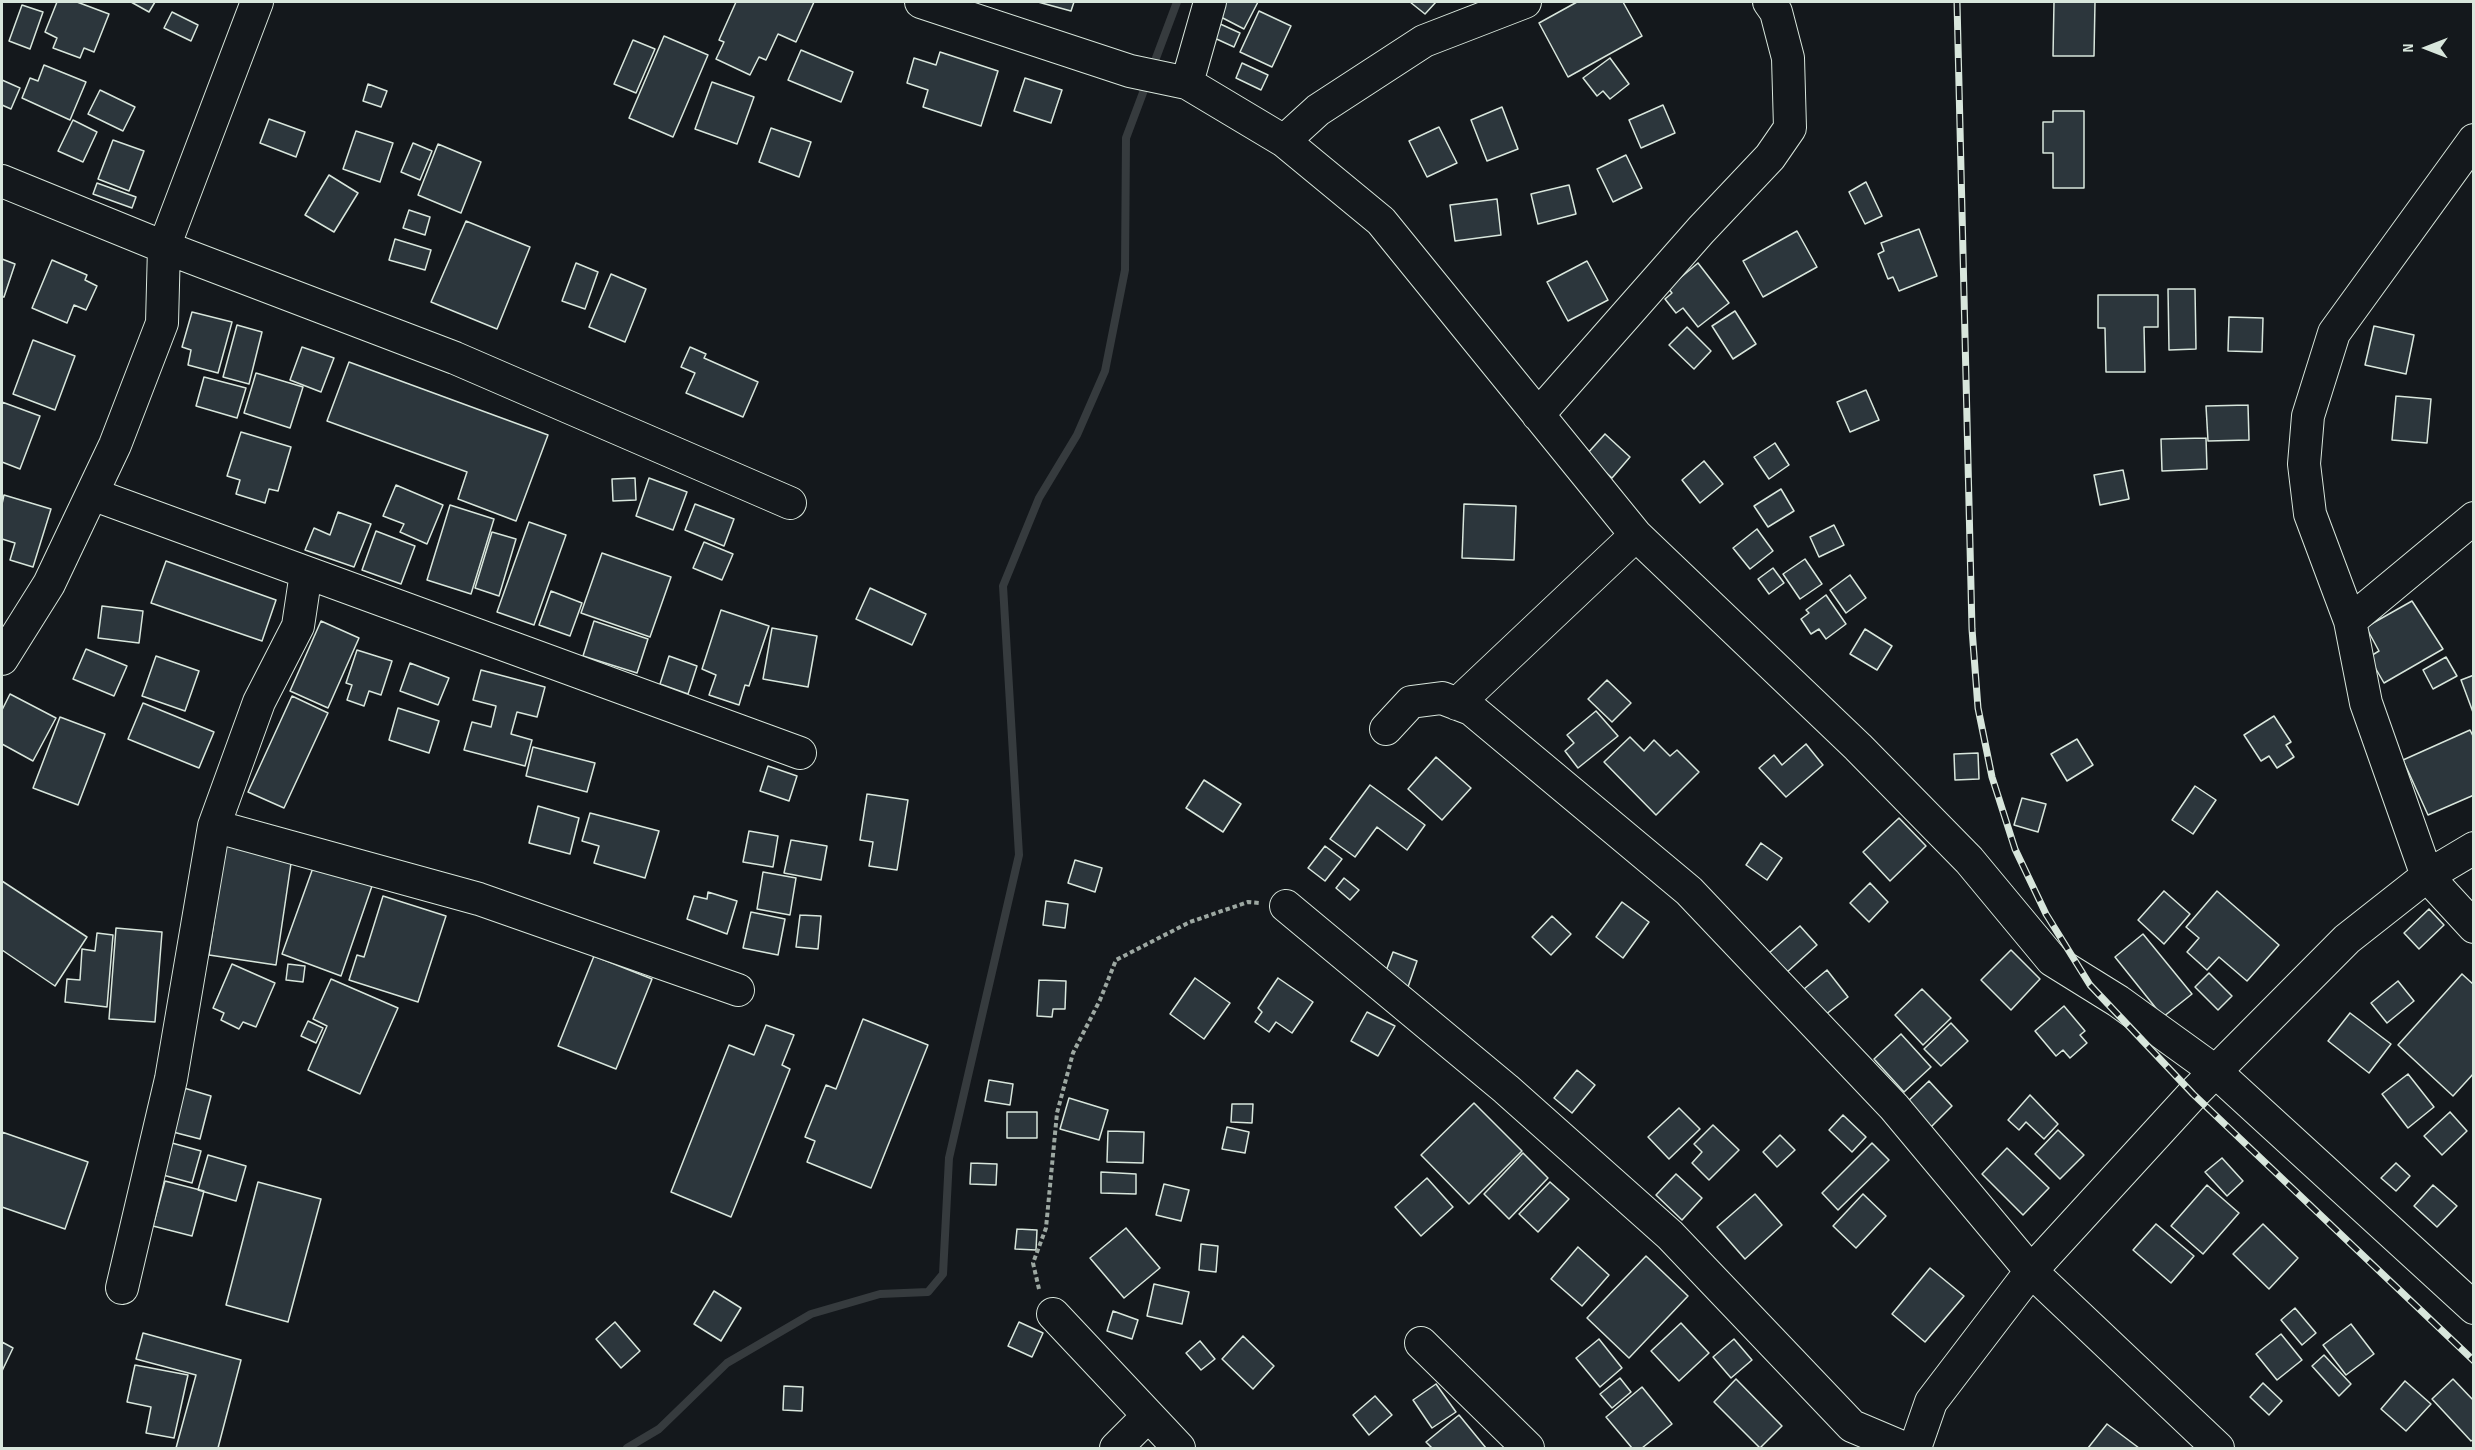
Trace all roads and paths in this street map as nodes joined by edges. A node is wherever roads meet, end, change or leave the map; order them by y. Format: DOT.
graph roads {
  1 [pos="257,2"];
  2 [pos="921,2"];
  3 [pos="1210,2"];
  4 [pos="1525,2"];
  5 [pos="1769,2"];
  6 [pos="1177,82"];
  7 [pos="2474,140"];
  8 [pos="1284,141"];
  9 [pos="2,181"];
  10 [pos="164,247"];
  11 [pos="1538,415"];
  12 [pos="92,494"];
  13 [pos="790,503"];
  14 [pos="2474,518"];
  15 [pos="1636,535"];
  16 [pos="306,573"];
  17 [pos="2350,621"];
  18 [pos="2,659"];
  19 [pos="1457,704"];
  20 [pos="1386,729"];
  21 [pos="800,753"];
  22 [pos="214,826"];
  23 [pos="2474,848"];
  24 [pos="2427,876"];
  25 [pos="1286,906"];
  26 [pos="2474,927"];
  27 [pos="738,990"];
  28 [pos="2215,1071"];
  29 [pos="2031,1271"];
  30 [pos="122,1288"];
  31 [pos="2474,1308"];
  32 [pos="1053,1314"];
  33 [pos="1421,1343"];
  34 [pos="1147,1417"];
  35 [pos="1116,1449"];
  36 [pos="1179,1449"];
  37 [pos="1528,1449"];
  38 [pos="1904,1449"];
  39 [pos="1915,1449"];
  40 [pos="2218,1449"];
  1 -- 10 [label="street"];
  2 -- 6 [label="street"];
  3 -- 6 [label="street"];
  4 -- 8 [label="street"];
  5 -- 11 [label="street"];
  6 -- 8 [label="street"];
  7 -- 17 [label="street"];
  8 -- 11 [label="street"];
  9 -- 10 [label="street"];
  10 -- 12 [label="street"];
  10 -- 13 [label="street"];
  11 -- 15 [label="street"];
  12 -- 16 [label="street"];
  12 -- 18 [label="street"];
  14 -- 17 [label="street"];
  15 -- 19 [label="street"];
  15 -- 28 [label="street"];
  16 -- 21 [label="street"];
  16 -- 22 [label="street"];
  17 -- 24 [label="street"];
  19 -- 20 [label="street"];
  19 -- 29 [label="street"];
  22 -- 27 [label="street"];
  22 -- 30 [label="street"];
  23 -- 24 [label="street"];
  24 -- 26 [label="street"];
  24 -- 28 [label="street"];
  25 -- 32 [label="path"];
  25 -- 38 [label="street"];
  28 -- 29 [label="street"];
  28 -- 31 [label="street"];
  29 -- 39 [label="street"];
  29 -- 40 [label="street"];
  32 -- 34 [label="street"];
  33 -- 37 [label="street"];
  34 -- 35 [label="street"];
  34 -- 36 [label="street"];
}
